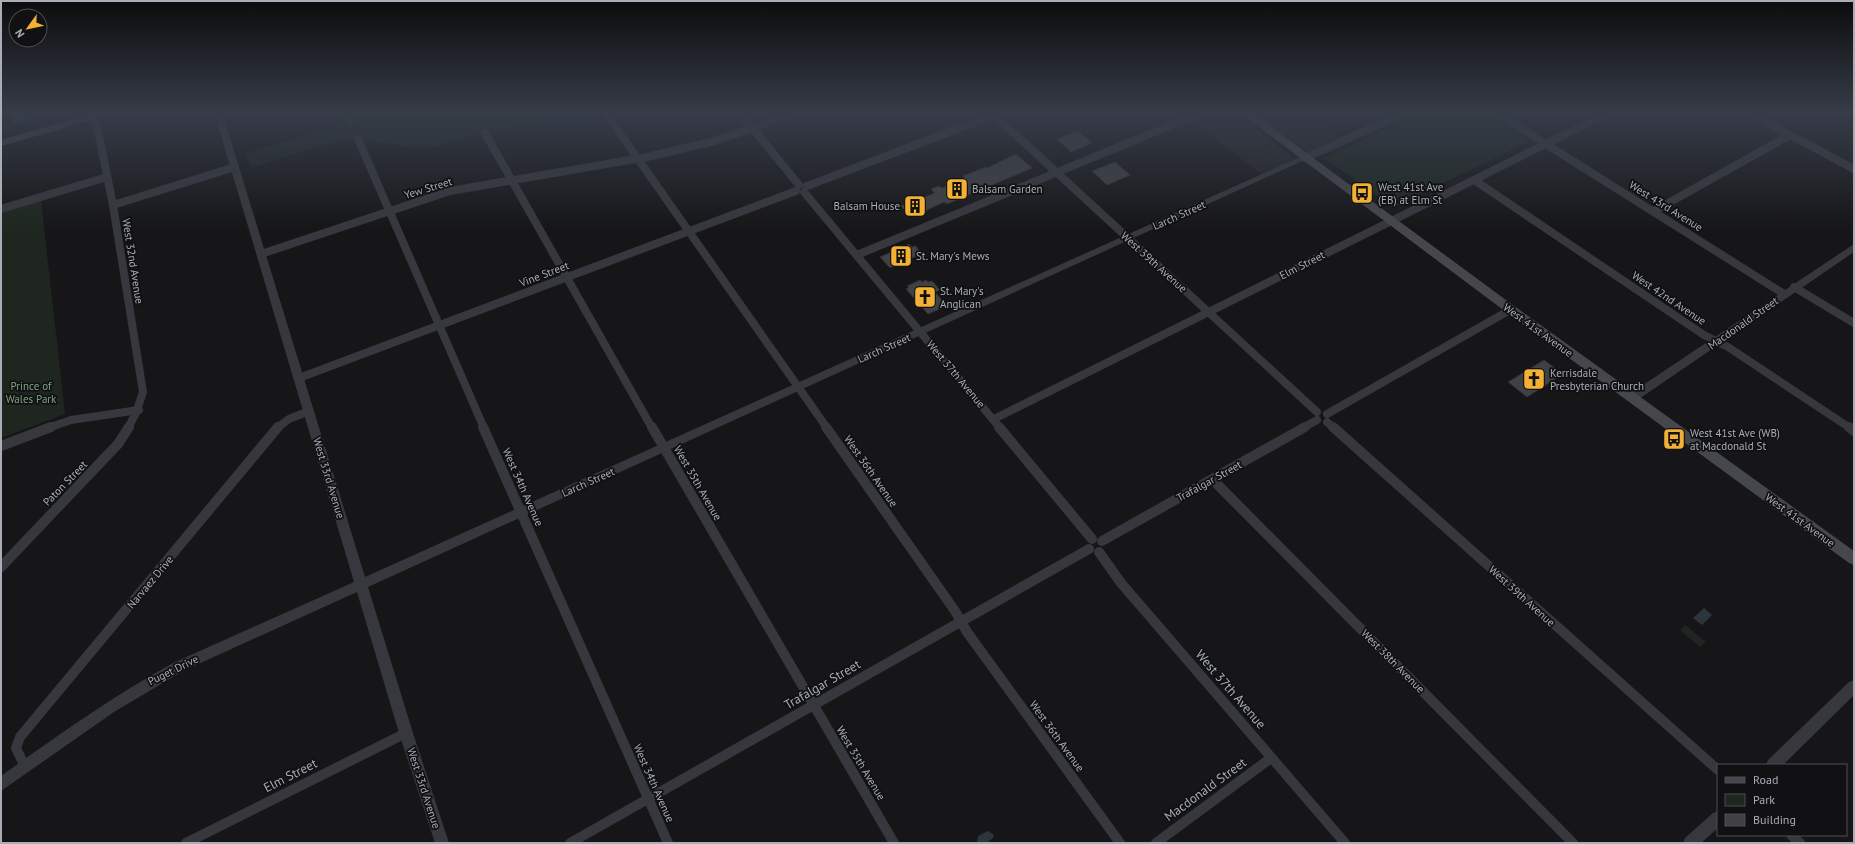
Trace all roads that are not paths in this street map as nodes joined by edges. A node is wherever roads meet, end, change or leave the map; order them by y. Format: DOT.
graph roads {
  1 [pos="102,151"];
  2 [pos="230,151"];
  3 [pos="363,151"];
  4 [pos="496,151"];
  5 [pos="633,151"];
  6 [pos="671,151"];
  7 [pos="771,151"];
  8 [pos="896,151"];
  9 [pos="1033,151"];
  10 [pos="1108,151"];
  11 [pos="1296,151"];
  12 [pos="1320,151"];
  13 [pos="1530,151"];
  14 [pos="1557,151"];
  15 [pos="1762,151"];
  16 [pos="1820,151"];
  17 [pos="1305,158"];
  18 [pos="638,159"];
  19 [pos="235,167"];
  20 [pos="1854,169"];
  21 [pos="1056,173"];
  22 [pos="107,177"];
  23 [pos="1474,180"];
  24 [pos="512,181"];
  25 [pos="801,188"];
  26 [pos="113,205"];
  27 [pos="1,209"];
  28 [pos="1654,211"];
  29 [pos="389,212"];
  30 [pos="1390,222"];
  31 [pos="689,231"];
  32 [pos="1128,238"];
  33 [pos="1854,247"];
  34 [pos="262,254"];
  35 [pos="857,255"];
  36 [pos="567,277"];
  37 [pos="1794,287"];
  38 [pos="1784,294"];
  39 [pos="1510,310"];
  40 [pos="1209,312"];
  41 [pos="1854,323"];
  42 [pos="439,326"];
  43 [pos="921,332"];
  44 [pos="1716,342"];
  45 [pos="299,378"];
  46 [pos="798,387"];
  47 [pos="1632,398"];
  48 [pos="139,410"];
  49 [pos="309,411"];
  50 [pos="1322,417"];
  51 [pos="994,419"];
  52 [pos="1854,431"];
  53 [pos="1,446"];
  54 [pos="664,448"];
  55 [pos="1213,480"];
  56 [pos="521,512"];
  57 [pos="1096,545"];
  58 [pos="1854,559"];
  59 [pos="1,567"];
  60 [pos="362,585"];
  61 [pos="961,622"];
  62 [pos="1854,686"];
  63 [pos="813,706"];
  64 [pos="406,733"];
  65 [pos="1272,758"];
  66 [pos="1774,764"];
  67 [pos="25,767"];
  68 [pos="1717,769"];
  69 [pos="1,784"];
  70 [pos="648,799"];
  71 [pos="1717,819"];
  72 [pos="1792,836"];
  73 [pos="186,843"];
  74 [pos="442,843"];
  75 [pos="570,843"];
  76 [pos="668,843"];
  77 [pos="894,843"];
  78 [pos="1120,843"];
  79 [pos="1156,843"];
  80 [pos="1344,843"];
  81 [pos="1573,843"];
  82 [pos="1690,843"];
  83 [pos="1800,843"];
  1 -- 22 [label="street, West 32nd Avenue"];
  2 -- 19 [label="street, West 33rd Avenue"];
  3 -- 29 [label="street, West 34th Avenue"];
  4 -- 24 [label="street, West 35th Avenue"];
  5 -- 18 [label="street, West 36th Avenue"];
  6 -- 18 [label="street, Yew Street"];
  7 -- 25 [label="street, West 37th Avenue"];
  8 -- 25 [label="street, Vine Street"];
  9 -- 21 [label="street, West 39th Avenue"];
  10 -- 21 [label="street"];
  11 -- 17 [label="main road, West 41st Avenue"];
  12 -- 17 [label="street, Larch Street"];
  13 -- 23 [label="street, Elm Street"];
  14 -- 28 [label="street, West 43rd Avenue"];
  15 -- 28 [label="street"];
  16 -- 20 [label="street"];
  17 -- 30 [label="main road, West 41st Avenue"];
  17 -- 32 [label="street, Larch Street"];
  18 -- 24 [label="street, Yew Street"];
  18 -- 31 [label="street, West 36th Avenue"];
  19 -- 26 [label="street"];
  19 -- 34 [label="street, West 33rd Avenue"];
  21 -- 32 [label="street, West 39th Avenue"];
  21 -- 35 [label="street"];
  22 -- 26 [label="street, West 32nd Avenue"];
  22 -- 27 [label="street"];
  23 -- 30 [label="street, Elm Street"];
  23 -- 44 [label="street, West 42nd Avenue"];
  24 -- 29 [label="street, Yew Street"];
  24 -- 36 [label="street, West 35th Avenue"];
  25 -- 31 [label="street, Vine Street"];
  25 -- 35 [label="street, West 37th Avenue"];
  26 -- 48 [label="street, West 32nd Avenue"];
  28 -- 38 [label="street, West 43rd Avenue"];
  29 -- 34 [label="street, Yew Street"];
  29 -- 42 [label="street, West 34th Avenue"];
  30 -- 39 [label="main road, West 41st Avenue"];
  30 -- 40 [label="street, Elm Street"];
  31 -- 36 [label="street, Vine Street"];
  31 -- 46 [label="street, West 36th Avenue"];
  32 -- 40 [label="street, West 39th Avenue"];
  32 -- 43 [label="street, Larch Street"];
  33 -- 37 [label="street, Macdonald Street"];
  34 -- 45 [label="street, West 33rd Avenue"];
  35 -- 43 [label="street, West 37th Avenue"];
  36 -- 42 [label="street, Vine Street"];
  36 -- 54 [label="street, West 35th Avenue"];
  37 -- 38 [label="street, Macdonald Street"];
  37 -- 41 [label="street"];
  38 -- 44 [label="street, Macdonald Street"];
  39 -- 47 [label="main road, West 41st Avenue"];
  39 -- 50 [label="street, Trafalgar Street"];
  40 -- 50 [label="street, West 39th Avenue"];
  40 -- 51 [label="street, Elm Street"];
  42 -- 45 [label="street, Vine Street"];
  42 -- 56 [label="street, West 34th Avenue"];
  43 -- 46 [label="street, Larch Street"];
  43 -- 51 [label="street, West 37th Avenue"];
  44 -- 47 [label="street, Macdonald Street"];
  44 -- 52 [label="street, West 42nd Avenue"];
  45 -- 49 [label="street, West 33rd Avenue"];
  46 -- 54 [label="street, Larch Street"];
  46 -- 61 [label="street, West 36th Avenue"];
  47 -- 58 [label="main road, West 41st Avenue"];
  48 -- 53 [label="street"];
  48 -- 59 [label="street, Paton Street"];
  49 -- 60 [label="street, West 33rd Avenue"];
  49 -- 67 [label="street, Narvaez Drive"];
  50 -- 55 [label="street, Trafalgar Street"];
  50 -- 68 [label="street, West 39th Avenue"];
  51 -- 57 [label="street, West 37th Avenue"];
  54 -- 56 [label="street, Larch Street"];
  54 -- 63 [label="street, West 35th Avenue"];
  55 -- 57 [label="street, Trafalgar Street"];
  55 -- 81 [label="street, West 38th Avenue"];
  56 -- 60 [label="street, Larch Street"];
  56 -- 70 [label="street, West 34th Avenue"];
  57 -- 61 [label="street, Trafalgar Street"];
  57 -- 65 [label="street, West 37th Avenue"];
  60 -- 64 [label="street, West 33rd Avenue"];
  60 -- 67 [label="street, Puget Drive"];
  61 -- 63 [label="street, Trafalgar Street"];
  61 -- 78 [label="street, West 36th Avenue"];
  62 -- 66 [label="street"];
  63 -- 70 [label="street, Trafalgar Street"];
  63 -- 77 [label="street, West 35th Avenue"];
  64 -- 73 [label="street, Elm Street"];
  64 -- 74 [label="street, West 33rd Avenue"];
  65 -- 79 [label="street, Macdonald Street"];
  65 -- 80 [label="street, West 37th Avenue"];
  67 -- 69 [label="street, Puget Drive"];
  70 -- 75 [label="street, Trafalgar Street"];
  70 -- 76 [label="street, West 34th Avenue"];
  71 -- 82 [label="street"];
  72 -- 83 [label="street"];
}
